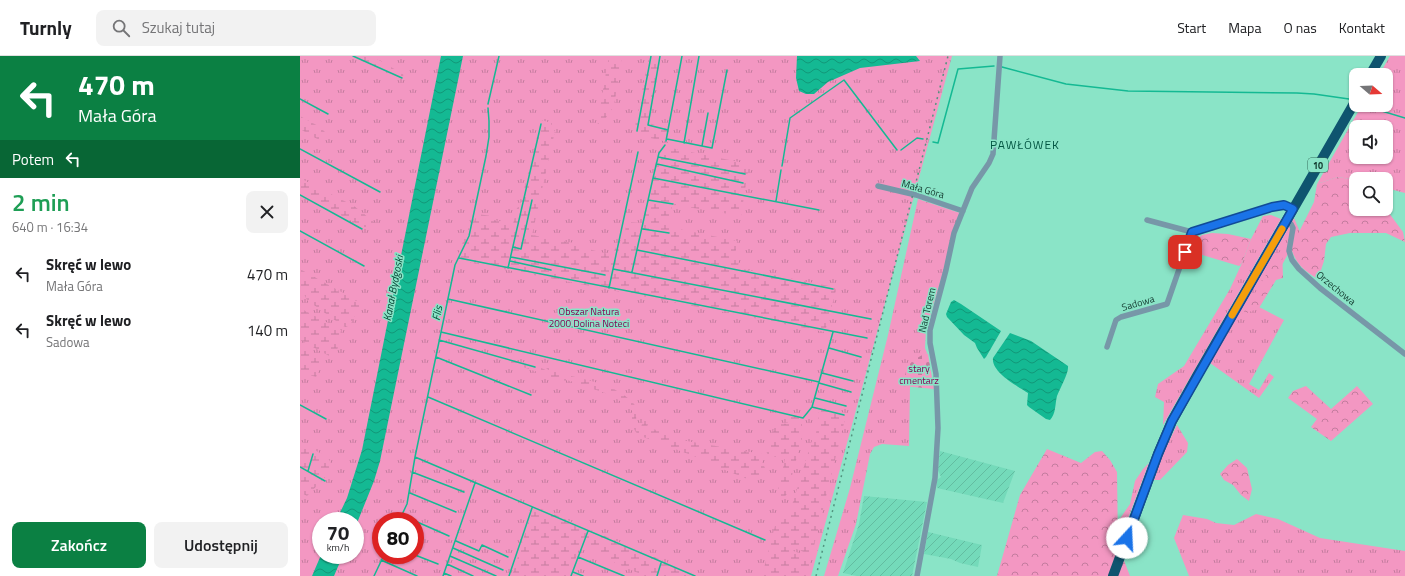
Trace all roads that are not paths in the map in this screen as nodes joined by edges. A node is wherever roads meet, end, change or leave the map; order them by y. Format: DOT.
graph roads {
  1 [pos="1000,56"];
  2 [pos="1381,56"];
  3 [pos="1374,68"];
  4 [pos="1349,112"];
  5 [pos="878,186"];
  6 [pos="1293,209"];
  7 [pos="963,212"];
  8 [pos="1146,220"];
  9 [pos="1287,221"];
  10 [pos="1192,232"];
  11 [pos="1106,347"];
  12 [pos="1405,354"];
  13 [pos="917,576"];
  14 [pos="1113,576"];
  1 -- 7 [label="street, Nad Torem"];
  2 -- 3 [label="highway"];
  4 -- 6 [label="highway, 10"];
  5 -- 7 [label="street, Mała Góra"];
  6 -- 9 [label="highway, 10"];
  6 -- 10 [label="street"];
  7 -- 13 [label="street, Nad Torem"];
  8 -- 10 [label="street"];
  9 -- 12 [label="street, Orzechowa"];
  9 -- 14 [label="highway, 10"];
  10 -- 11 [label="street, Sadowa"];
}
